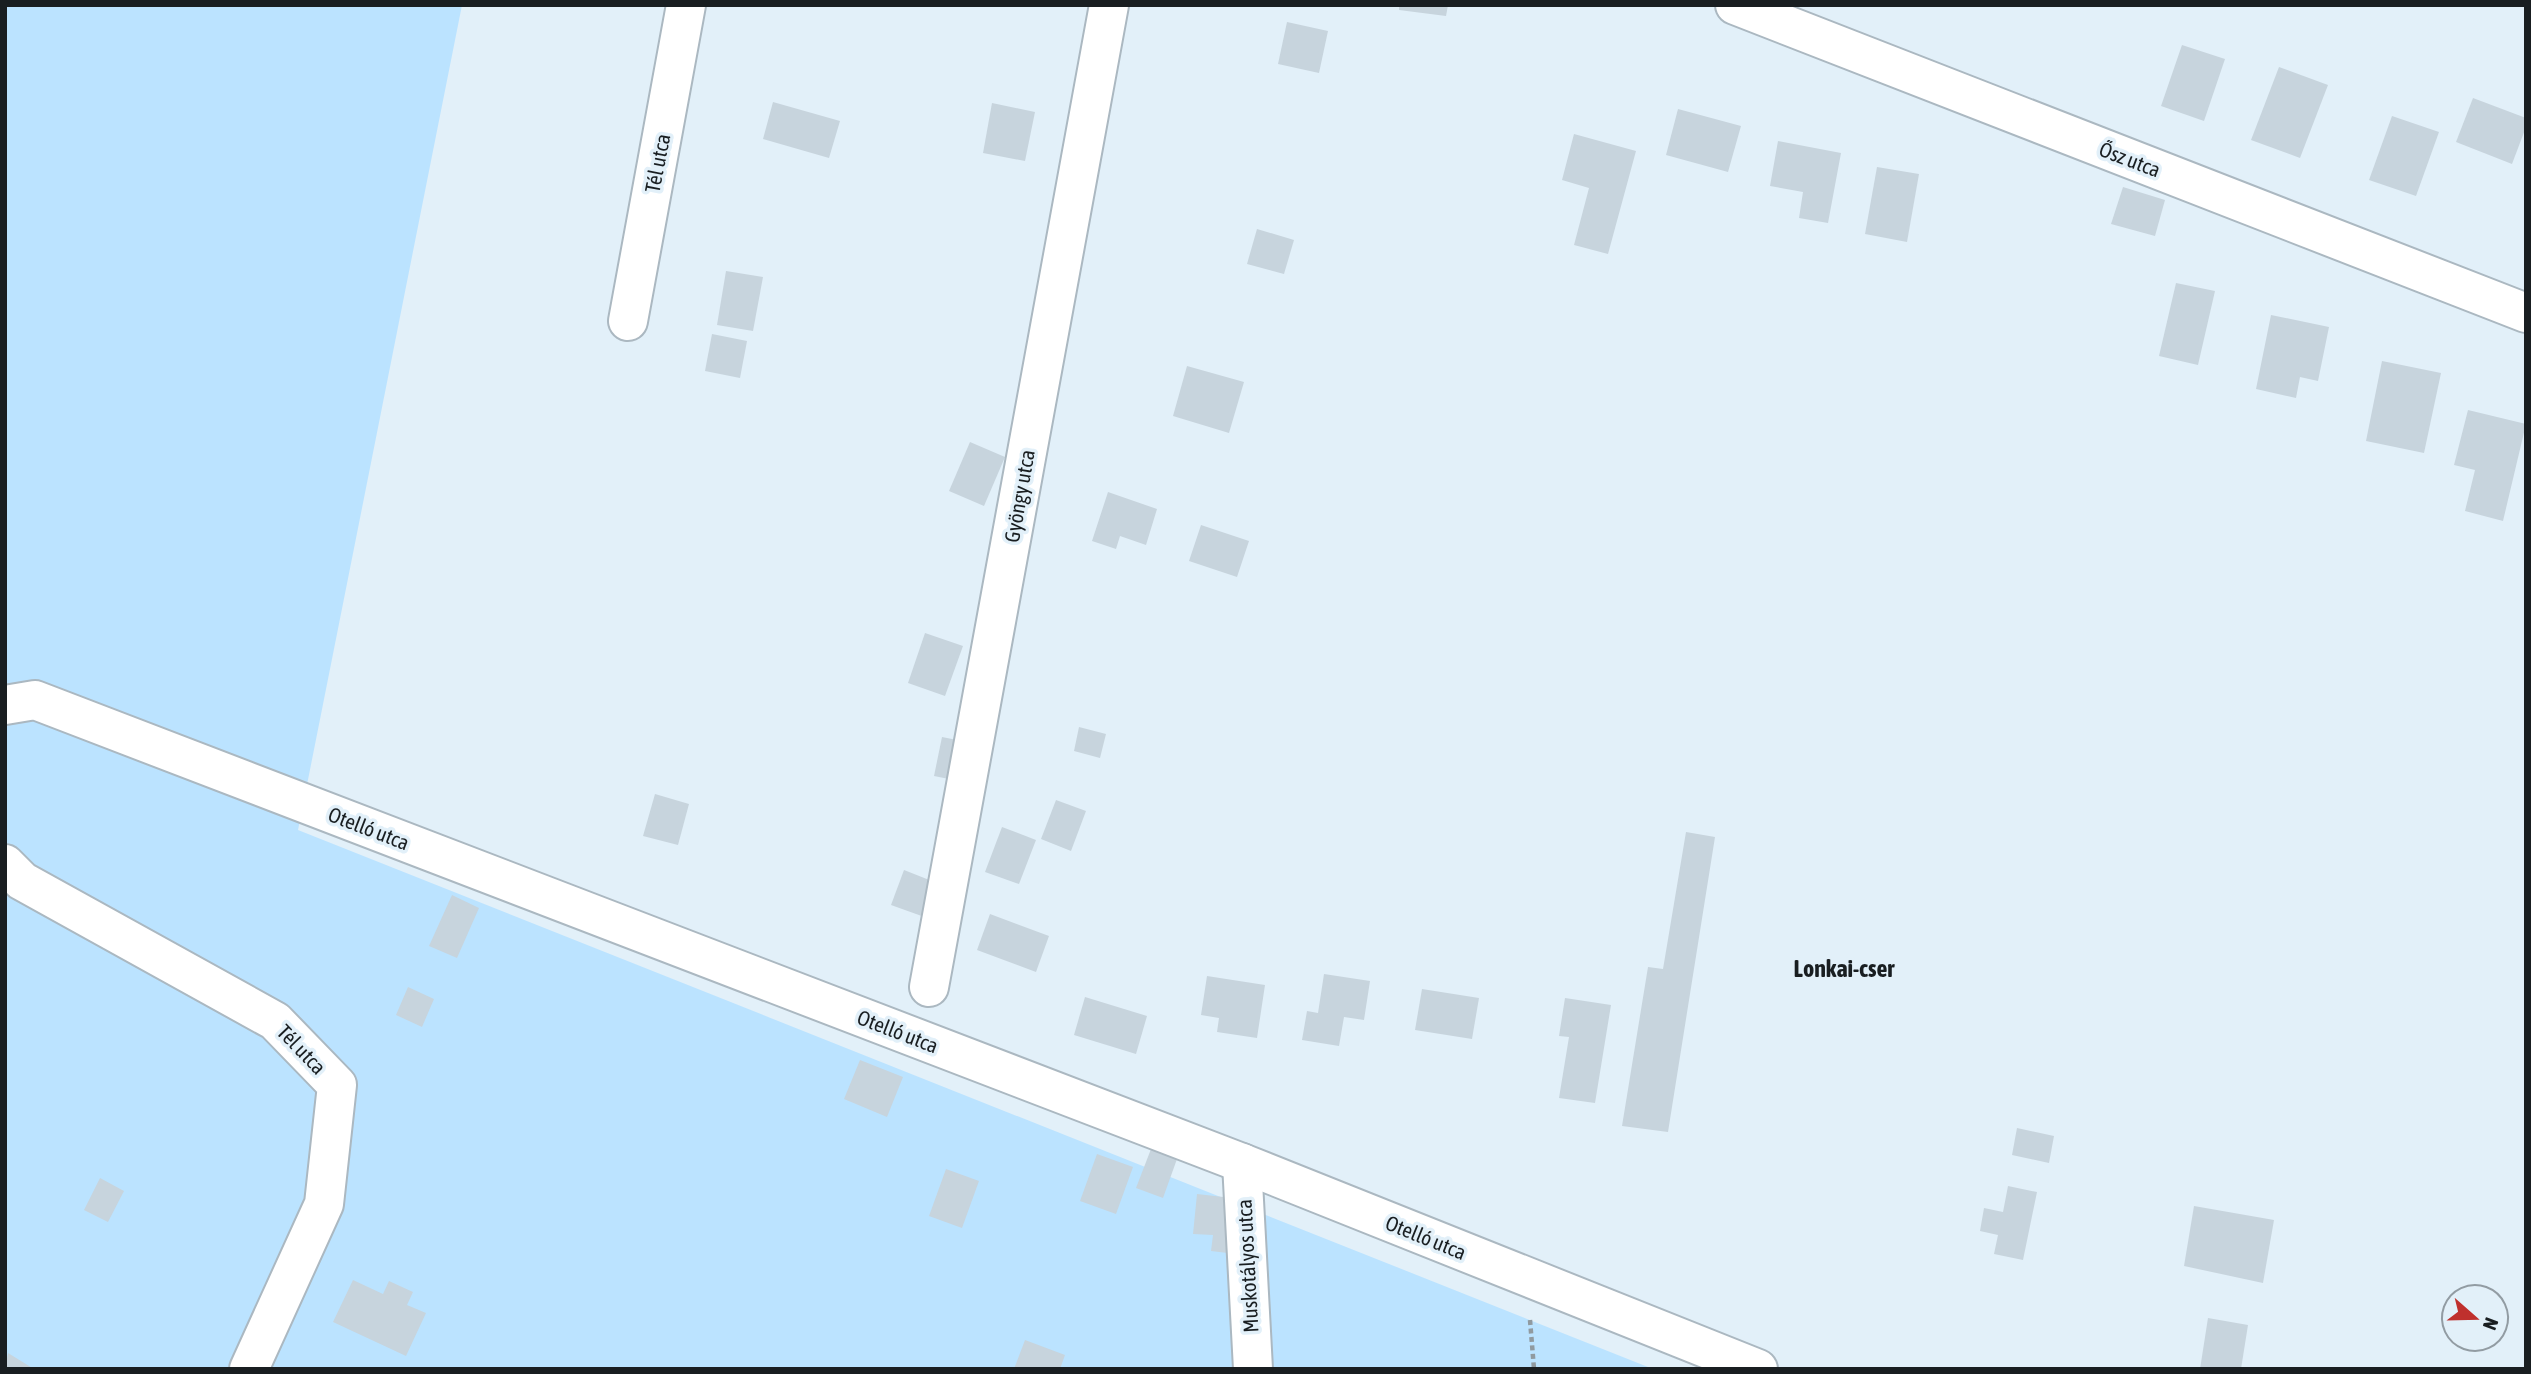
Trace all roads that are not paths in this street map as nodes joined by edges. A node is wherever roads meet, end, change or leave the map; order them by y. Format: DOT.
graph roads {
  1 [pos="686,5"];
  2 [pos="1109,5"];
  3 [pos="1735,5"];
  4 [pos="2526,313"];
  5 [pos="628,321"];
  6 [pos="20,702"];
  7 [pos="5,864"];
  8 [pos="929,987"];
  9 [pos="1242,1163"];
  10 [pos="249,1369"];
  11 [pos="1253,1369"];
  12 [pos="1758,1369"];
  1 -- 5 [label="street, Tél utca"];
  2 -- 8 [label="street, Gyöngy utca"];
  3 -- 4 [label="street, Ősz utca"];
  6 -- 9 [label="street, Otelló utca"];
  7 -- 10 [label="street, Tél utca"];
  9 -- 11 [label="street, Muskotályos utca"];
  9 -- 12 [label="street, Otelló utca"];
}
